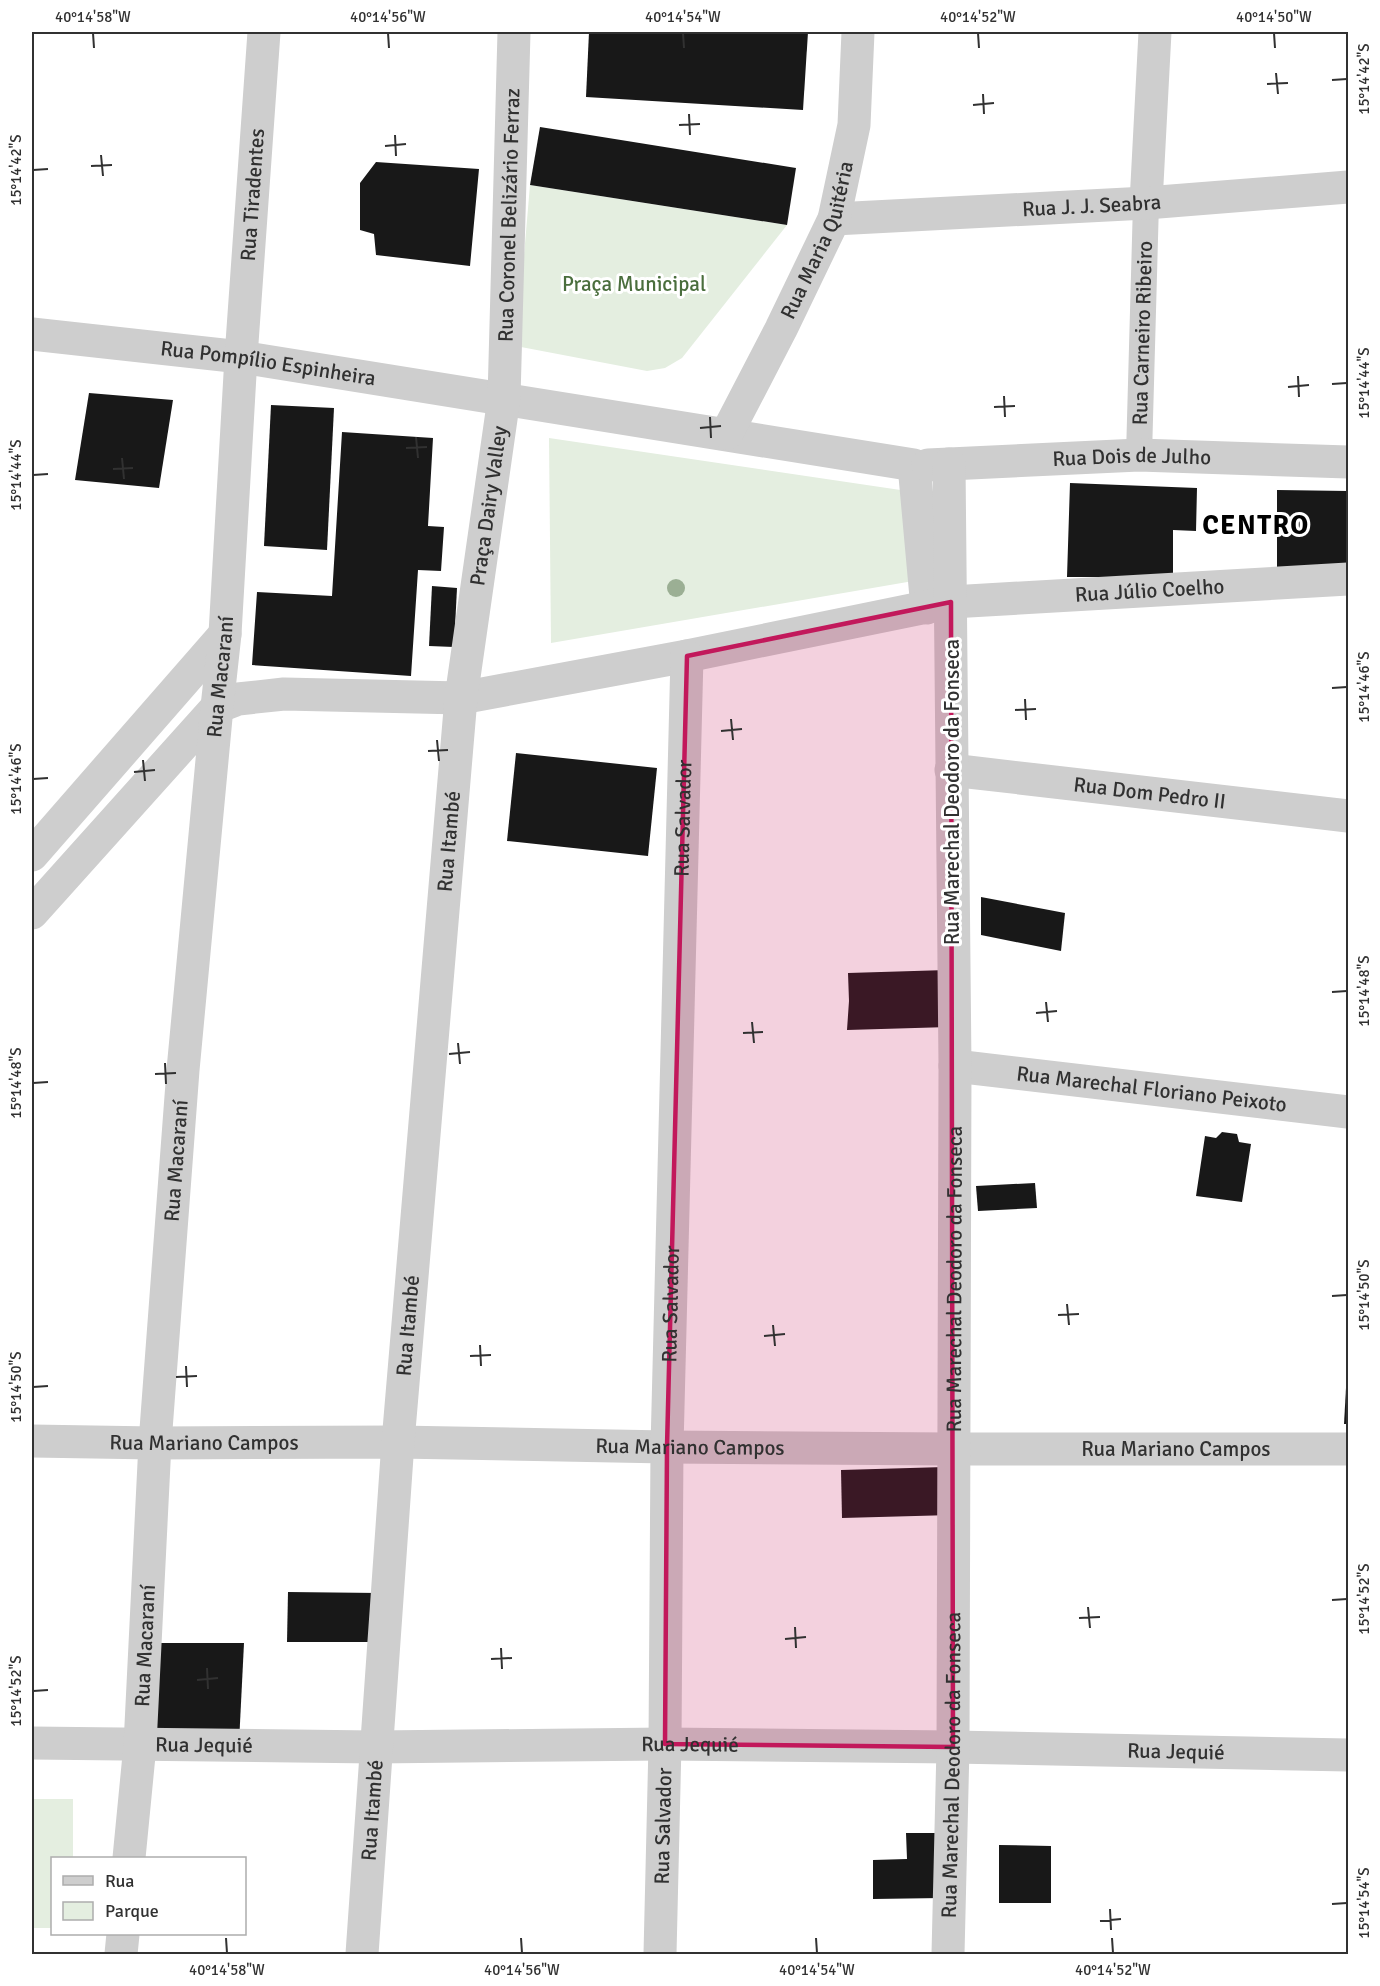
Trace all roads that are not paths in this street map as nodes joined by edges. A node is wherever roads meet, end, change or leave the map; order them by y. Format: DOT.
graph roads {
  1 [pos="264,32"];
  2 [pos="514,32"];
  3 [pos="858,32"];
  4 [pos="1155,32"];
  5 [pos="1348,187"];
  6 [pos="1146,203"];
  7 [pos="834,219"];
  8 [pos="32,334"];
  9 [pos="241,357"];
  10 [pos="504,398"];
  11 [pos="727,434"];
  12 [pos="1138,455"];
  13 [pos="1348,462"];
  14 [pos="949,464"];
  15 [pos="914,465"];
  16 [pos="1348,579"];
  17 [pos="939,605"];
  18 [pos="225,634"];
  19 [pos="687,656"];
  20 [pos="461,698"];
  21 [pos="216,707"];
  22 [pos="951,770"];
  23 [pos="1348,816"];
  24 [pos="32,855"];
  25 [pos="32,913"];
  26 [pos="955,1066"];
  27 [pos="1348,1112"];
  28 [pos="32,1441"];
  29 [pos="398,1442"];
  30 [pos="155,1443"];
  31 [pos="667,1447"];
  32 [pos="952,1449"];
  33 [pos="1348,1449"];
  34 [pos="32,1743"];
  35 [pos="665,1744"];
  36 [pos="140,1745"];
  37 [pos="375,1747"];
  38 [pos="953,1747"];
  39 [pos="1348,1755"];
  40 [pos="129,1857"];
  41 [pos="123,1935"];
  42 [pos="121,1954"];
  43 [pos="362,1954"];
  44 [pos="660,1954"];
  45 [pos="948,1954"];
  1 -- 9 [label="street, Rua Tiradentes"];
  2 -- 10 [label="street, Rua Coronel Belizário Ferraz"];
  3 -- 7 [label="street, Rua Maria Quitéria"];
  4 -- 6 [label="street, Rua Carneiro Ribeiro"];
  5 -- 6 [label="street, Rua J. J. Seabra"];
  6 -- 7 [label="street, Rua J. J. Seabra"];
  6 -- 12 [label="street, Rua Carneiro Ribeiro"];
  7 -- 11 [label="street, Rua Maria Quitéria"];
  8 -- 9 [label="street, Rua Pompílio Espinheira"];
  9 -- 10 [label="street, Rua Pompílio Espinheira"];
  9 -- 18 [label="street, Rua Macaraní"];
  10 -- 11 [label="street, Praça Dairy Valley"];
  10 -- 20 [label="street, Praça Dairy Valley"];
  11 -- 15 [label="street, Praça Dairy Valley"];
  12 -- 13 [label="street, Rua Dois de Julho"];
  12 -- 14 [label="street, Rua Dois de Julho"];
  14 -- 15 [label="street, Rua Dois de Julho"];
  14 -- 17 [label="street"];
  15 -- 17 [label="street"];
  16 -- 17 [label="street, Rua Júlio Coelho"];
  17 -- 19 [label="street"];
  17 -- 22 [label="street, Rua Marechal Deodoro da Fonseca"];
  18 -- 21 [label="street, Rua Macaraní"];
  18 -- 24 [label="street"];
  19 -- 20 [label="street"];
  19 -- 31 [label="street, Rua Salvador"];
  20 -- 21 [label="street"];
  20 -- 29 [label="street, Rua Itambé"];
  21 -- 25 [label="street"];
  21 -- 30 [label="street, Rua Macaraní"];
  22 -- 23 [label="street, Rua Dom Pedro II"];
  22 -- 26 [label="street, Rua Marechal Deodoro da Fonseca"];
  26 -- 27 [label="street, Rua Marechal Floriano Peixoto"];
  26 -- 32 [label="street, Rua Marechal Deodoro da Fonseca"];
  28 -- 30 [label="street, Rua Mariano Campos"];
  29 -- 30 [label="street, Rua Mariano Campos"];
  29 -- 31 [label="street, Rua Mariano Campos"];
  29 -- 37 [label="street, Rua Itambé"];
  30 -- 36 [label="street, Rua Macaraní"];
  31 -- 32 [label="street, Rua Mariano Campos"];
  31 -- 35 [label="street, Rua Salvador"];
  32 -- 33 [label="street, Rua Mariano Campos"];
  32 -- 38 [label="street, Rua Marechal Deodoro da Fonseca"];
  34 -- 36 [label="street, Rua Jequié"];
  35 -- 37 [label="street, Rua Jequié"];
  35 -- 38 [label="street, Rua Jequié"];
  35 -- 44 [label="street, Rua Salvador"];
  36 -- 37 [label="street, Rua Jequié"];
  36 -- 40 [label="street, Rua Macaraní"];
  37 -- 43 [label="street, Rua Itambé"];
  38 -- 39 [label="street, Rua Jequié"];
  38 -- 45 [label="street, Rua Marechal Deodoro da Fonseca"];
  41 -- 42 [label="street"];
}
